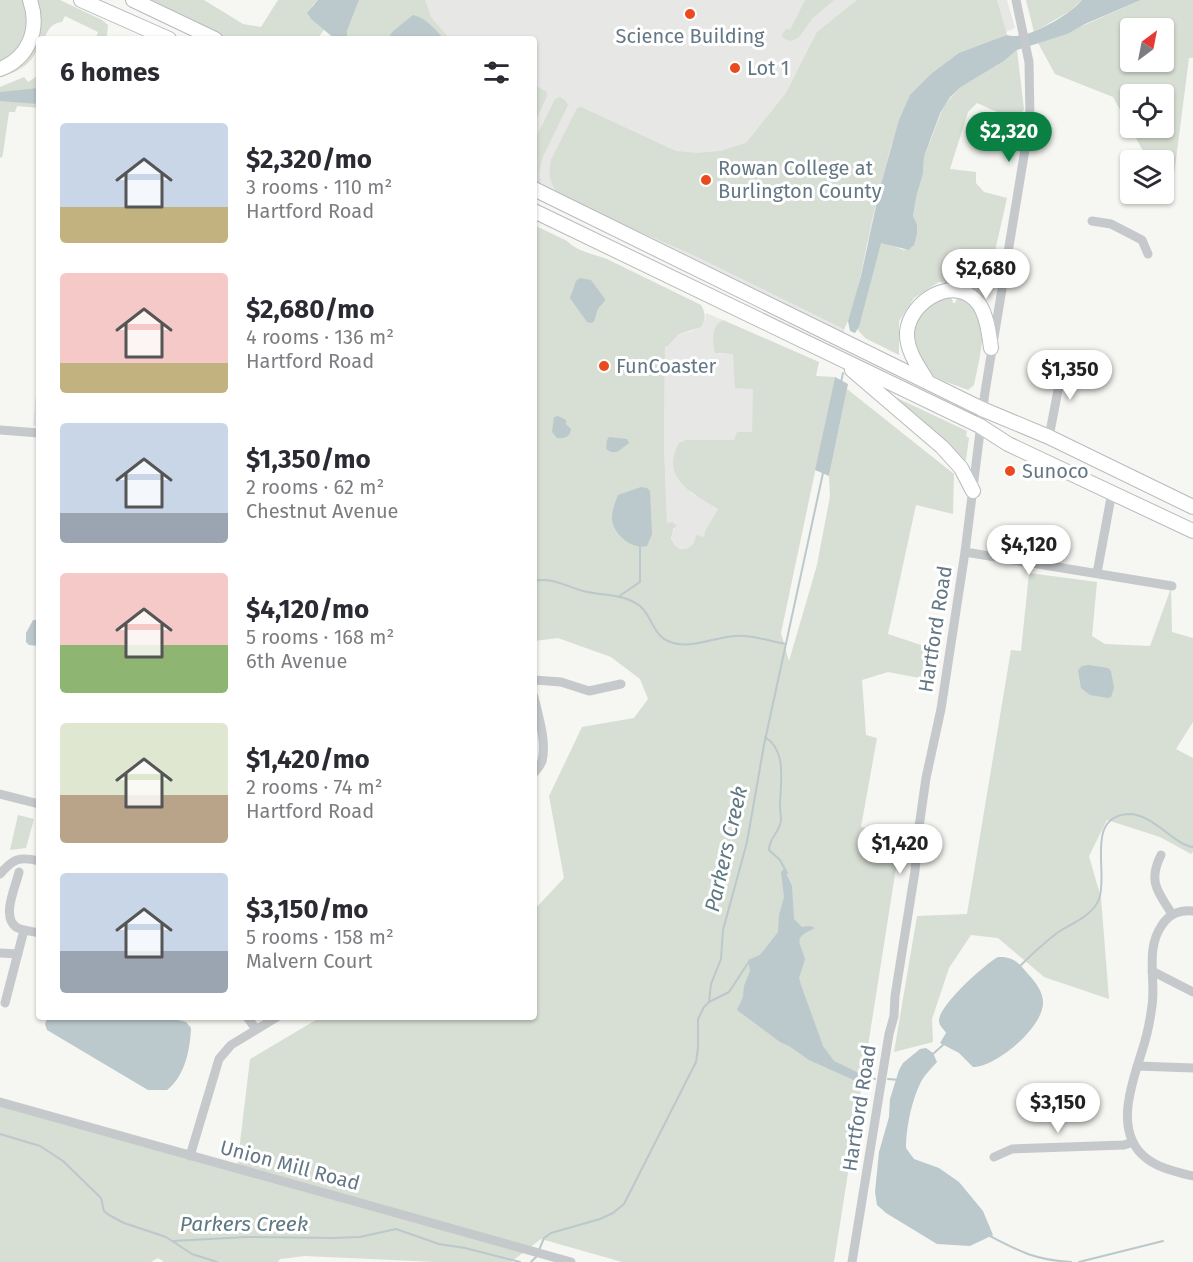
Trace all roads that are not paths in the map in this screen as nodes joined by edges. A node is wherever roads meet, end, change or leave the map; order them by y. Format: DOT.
graph roads {
  1 [pos="30,0"];
  2 [pos="81,0"];
  3 [pos="134,0"];
  4 [pos="1016,0"];
  5 [pos="162,36"];
  6 [pos="209,36"];
  7 [pos="0,69"];
  8 [pos="537,191"];
  9 [pos="537,212"];
  10 [pos="1092,221"];
  11 [pos="1148,254"];
  12 [pos="992,348"];
  13 [pos="835,355"];
  14 [pos="1064,359"];
  15 [pos="927,380"];
  16 [pos="982,409"];
  17 [pos="980,426"];
  18 [pos="0,430"];
  19 [pos="36,434"];
  20 [pos="1049,437"];
  21 [pos="973,491"];
  22 [pos="1112,492"];
  23 [pos="1193,507"];
  24 [pos="1193,531"];
  25 [pos="965,552"];
  26 [pos="1097,573"];
  27 [pos="1172,586"];
  28 [pos="537,680"];
  29 [pos="621,684"];
  30 [pos="537,711"];
  31 [pos="537,769"];
  32 [pos="0,794"];
  33 [pos="36,803"];
  34 [pos="1161,855"];
  35 [pos="36,861"];
  36 [pos="20,872"];
  37 [pos="0,874"];
  38 [pos="1193,911"];
  39 [pos="1172,914"];
  40 [pos="24,930"];
  41 [pos="36,932"];
  42 [pos="0,953"];
  43 [pos="18,954"];
  44 [pos="1152,971"];
  45 [pos="1193,992"];
  46 [pos="5,1003"];
  47 [pos="249,1020"];
  48 [pos="272,1020"];
  49 [pos="256,1029"];
  50 [pos="1137,1066"];
  51 [pos="1193,1068"];
  52 [pos="0,1102"];
  53 [pos="1133,1142"];
  54 [pos="190,1156"];
  55 [pos="994,1157"];
  56 [pos="1193,1176"];
  57 [pos="571,1262"];
  58 [pos="852,1262"];
  1 -- 7 [label="highway"];
  2 -- 5 [label="highway"];
  3 -- 6 [label="highway"];
  4 -- 12 [label="street, Hartford Road"];
  8 -- 15 [label="highway"];
  9 -- 13 [label="highway"];
  10 -- 11 [label="street"];
  12 -- 15 [label="highway"];
  12 -- 16 [label="street, Hartford Road"];
  13 -- 17 [label="highway"];
  13 -- 21 [label="highway"];
  14 -- 20 [label="street"];
  15 -- 16 [label="highway"];
  16 -- 17 [label="street, Hartford Road"];
  16 -- 20 [label="highway"];
  17 -- 21 [label="street, Hartford Road"];
  17 -- 22 [label="highway"];
  18 -- 19 [label="street"];
  20 -- 23 [label="highway"];
  21 -- 25 [label="street, Hartford Road"];
  22 -- 24 [label="highway"];
  22 -- 26 [label="street"];
  25 -- 26 [label="street"];
  25 -- 58 [label="street, Hartford Road"];
  26 -- 27 [label="street"];
  28 -- 29 [label="street"];
  30 -- 31 [label="street"];
  32 -- 33 [label="street"];
  34 -- 39 [label="street"];
  35 -- 37 [label="street"];
  36 -- 40 [label="street"];
  38 -- 39 [label="street"];
  39 -- 44 [label="street"];
  40 -- 41 [label="street"];
  40 -- 43 [label="street"];
  42 -- 43 [label="street"];
  43 -- 46 [label="street"];
  44 -- 45 [label="street"];
  44 -- 50 [label="street"];
  47 -- 49 [label="street"];
  48 -- 49 [label="street"];
  49 -- 54 [label="street"];
  50 -- 51 [label="street"];
  50 -- 53 [label="street"];
  52 -- 54 [label="street, Union Mill Road"];
  53 -- 55 [label="street"];
  53 -- 56 [label="street"];
  54 -- 57 [label="street, Union Mill Road"];
}
